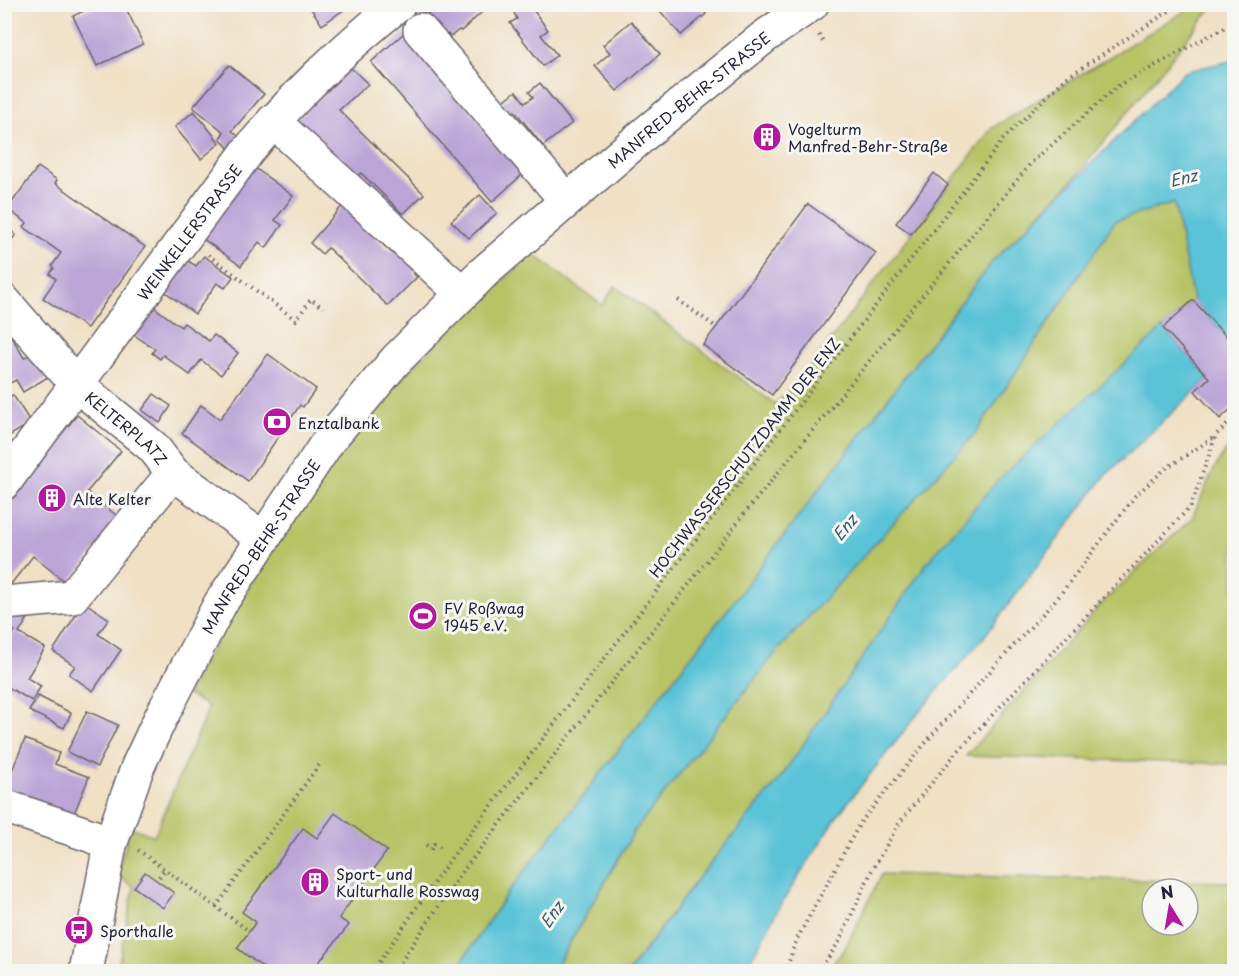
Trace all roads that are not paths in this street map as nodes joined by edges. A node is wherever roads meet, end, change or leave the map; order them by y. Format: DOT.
graph roads {
  1 [pos="399,4"];
  2 [pos="812,4"];
  3 [pos="420,30"];
  4 [pos="273,121"];
  5 [pos="566,200"];
  6 [pos="462,293"];
  7 [pos="4,301"];
  8 [pos="76,385"];
  9 [pos="173,473"];
  10 [pos="4,483"];
  11 [pos="261,538"];
  12 [pos="4,603"];
  13 [pos="4,806"];
  14 [pos="121,846"];
  15 [pos="86,972"];
  1 -- 4 [label="street, WEINKELLERSTRASSE"];
  2 -- 5 [label="street, MANFRED-BEHR-STRASSE"];
  3 -- 5 [label="street"];
  4 -- 6 [label="street"];
  4 -- 8 [label="street, WEINKELLERSTRASSE"];
  5 -- 6 [label="street, MANFRED-BEHR-STRASSE"];
  6 -- 11 [label="street, MANFRED-BEHR-STRASSE"];
  7 -- 8 [label="street, KELTERPLATZ"];
  8 -- 9 [label="street, KELTERPLATZ"];
  8 -- 10 [label="street, WEINKELLERSTRASSE"];
  9 -- 11 [label="street, KELTERPLATZ"];
  9 -- 12 [label="street, KELTERPLATZ"];
  11 -- 14 [label="street, MANFRED-BEHR-STRASSE"];
  13 -- 14 [label="street"];
  14 -- 15 [label="street, MANFRED-BEHR-STRASSE"];
}
